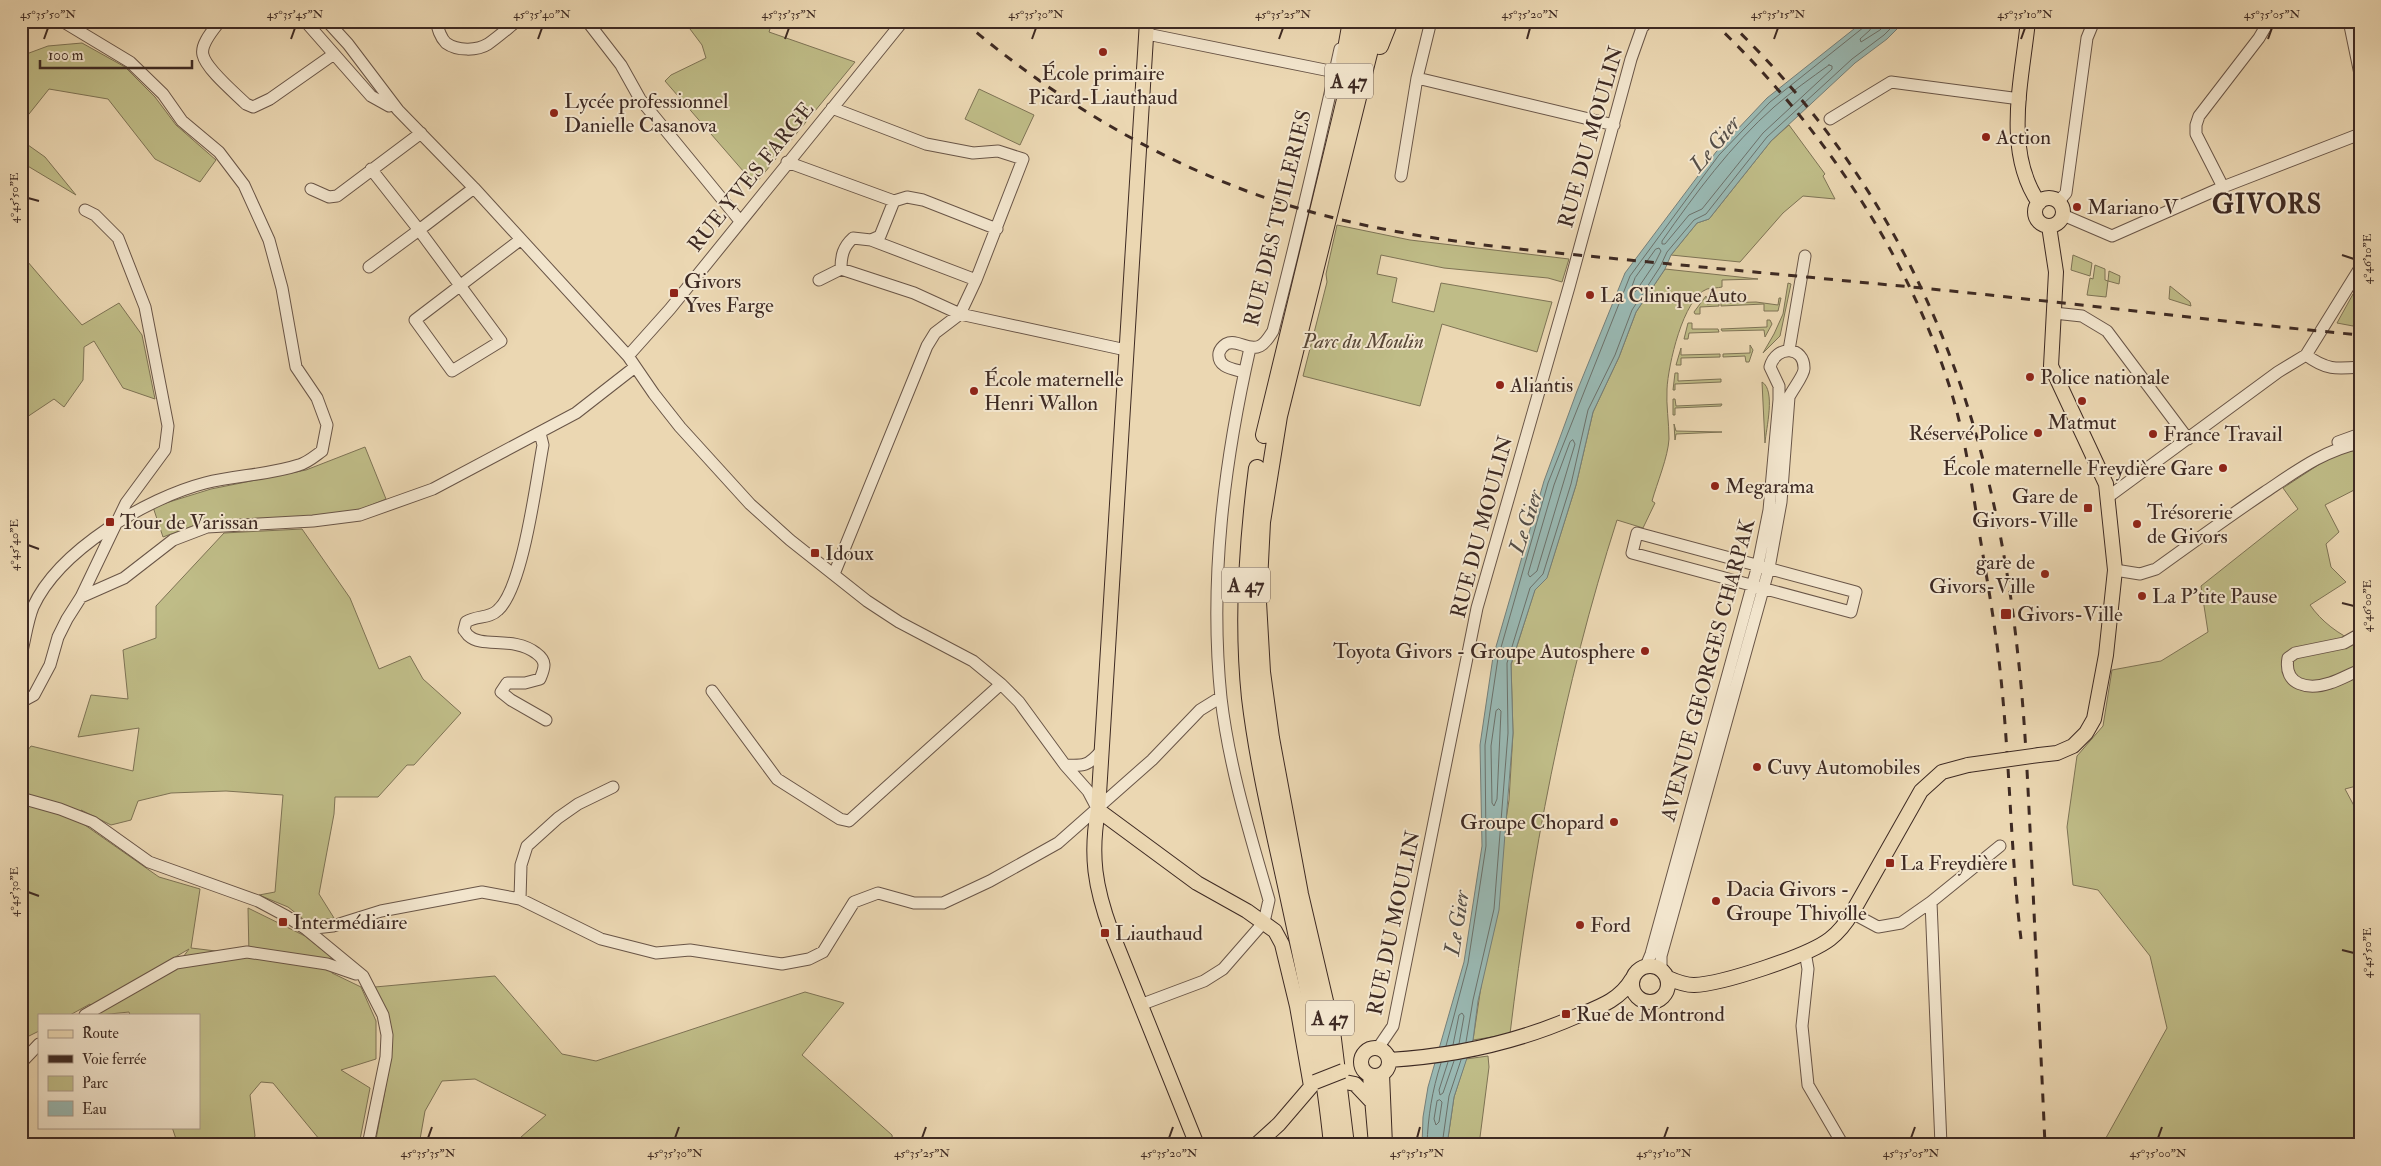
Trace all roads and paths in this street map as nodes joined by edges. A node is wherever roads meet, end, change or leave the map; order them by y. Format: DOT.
graph roads {
  1 [pos="62,21"];
  2 [pos="220,21"];
  3 [pos="305,21"];
  4 [pos="327,21"];
  5 [pos="436,21"];
  6 [pos="517,21"];
  7 [pos="587,21"];
  8 [pos="903,21"];
  9 [pos="1349,21"];
  10 [pos="1364,21"];
  11 [pos="1377,21"];
  12 [pos="1390,21"];
  13 [pos="1431,21"];
  14 [pos="1648,21"];
  15 [pos="2028,21"];
  16 [pos="2094,21"];
  17 [pos="2269,21"];
  18 [pos="2349,21"];
  19 [pos="1147,28"];
  20 [pos="334,54"];
  21 [pos="1335,72"];
  22 [pos="2360,74"];
  23 [pos="1417,78"];
  24 [pos="2020,99"];
  25 [pos="832,108"];
  26 [pos="398,110"];
  27 [pos="1830,119"];
  28 [pos="1614,126"];
  29 [pos="421,133"];
  30 [pos="2360,134"];
  31 [pos="1334,142"];
  32 [pos="787,162"];
  33 [pos="371,169"];
  34 [pos="1401,176"];
  35 [pos="2223,187"];
  36 [pos="474,188"];
  37 [pos="311,189"];
  38 [pos="1335,194"];
  39 [pos="894,201"];
  40 [pos="2039,203"];
  41 [pos="2061,209"];
  42 [pos="85,210"];
  43 [pos="740,221"];
  44 [pos="2049,226"];
  45 [pos="997,228"];
  46 [pos="419,230"];
  47 [pos="520,240"];
  48 [pos="871,240"];
  49 [pos="1804,256"];
  50 [pos="369,267"];
  51 [pos="2360,268"];
  52 [pos="841,269"];
  53 [pos="820,280"];
  54 [pos="976,280"];
  55 [pos="461,285"];
  56 [pos="2054,313"];
  57 [pos="960,314"];
  58 [pos="1250,348"];
  59 [pos="1126,350"];
  60 [pos="1789,350"];
  61 [pos="2306,355"];
  62 [pos="628,356"];
  63 [pos="635,367"];
  64 [pos="2360,367"];
  65 [pos="1244,372"];
  66 [pos="540,433"];
  67 [pos="2360,434"];
  68 [pos="2188,439"];
  69 [pos="2360,443"];
  70 [pos="2108,496"];
  71 [pos="2253,500"];
  72 [pos="117,523"];
  73 [pos="1764,566"];
  74 [pos="2115,570"];
  75 [pos="834,574"];
  76 [pos="1758,588"];
  77 [pos="81,597"];
  78 [pos="2360,634"];
  79 [pos="21,656"];
  80 [pos="2360,670"];
  81 [pos="1001,684"];
  82 [pos="712,692"];
  83 [pos="1222,698"];
  84 [pos="21,702"];
  85 [pos="546,720"];
  86 [pos="1101,751"];
  87 [pos="1064,765"];
  88 [pos="613,787"];
  89 [pos="21,798"];
  90 [pos="1098,810"];
  91 [pos="2000,846"];
  92 [pos="520,899"];
  93 [pos="1932,902"];
  94 [pos="1852,913"];
  95 [pos="1264,922"];
  96 [pos="306,929"];
  97 [pos="1805,952"];
  98 [pos="1646,966"];
  99 [pos="1665,974"];
  100 [pos="363,976"];
  101 [pos="1632,979"];
  102 [pos="1706,984"];
  103 [pos="1664,996"];
  104 [pos="1612,1000"];
  105 [pos="1642,1000"];
  106 [pos="1140,1005"];
  107 [pos="87,1014"];
  108 [pos="38,1045"];
  109 [pos="1378,1048"];
  110 [pos="1389,1060"];
  111 [pos="21,1063"];
  112 [pos="1371,1071"];
  113 [pos="1345,1074"];
  114 [pos="1315,1084"];
  115 [pos="1372,1102"];
  116 [pos="368,1145"];
  117 [pos="1197,1145"];
  118 [pos="1256,1145"];
  119 [pos="1332,1145"];
  120 [pos="1346,1145"];
  121 [pos="1376,1145"];
  122 [pos="1385,1145"];
  123 [pos="1843,1145"];
  124 [pos="1941,1145"];
  1 -- 72 [label="street"];
  2 -- 20 [label="street"];
  3 -- 20 [label="street"];
  4 -- 26 [label="street"];
  5 -- 6 [label="street"];
  7 -- 43 [label="street"];
  8 -- 25 [label="street, RUE YVES FARGE"];
  9 -- 21 [label="street, RUE DES TUILERIES"];
  9 -- 31 [label="highway"];
  10 -- 31 [label="highway, A 47"];
  11 -- 38 [label="highway, A 47"];
  12 -- 38 [label="highway"];
  13 -- 23 [label="street"];
  14 -- 28 [label="street, RUE DU MOULIN"];
  15 -- 24 [label="main road"];
  16 -- 41 [label="street"];
  17 -- 35 [label="street"];
  18 -- 22 [label="street"];
  19 -- 21 [label="street"];
  19 -- 59 [label="main road"];
  20 -- 26 [label="street"];
  21 -- 58 [label="street, RUE DES TUILERIES"];
  23 -- 28 [label="street"];
  23 -- 34 [label="street"];
  24 -- 27 [label="street"];
  24 -- 40 [label="main road"];
  25 -- 32 [label="street, RUE YVES FARGE"];
  25 -- 45 [label="street"];
  26 -- 29 [label="street"];
  28 -- 109 [label="street, RUE DU MOULIN"];
  29 -- 33 [label="street"];
  29 -- 36 [label="street"];
  30 -- 35 [label="street"];
  31 -- 119 [label="highway, A 47"];
  32 -- 39 [label="street"];
  32 -- 43 [label="street, RUE YVES FARGE"];
  33 -- 37 [label="street"];
  33 -- 46 [label="street"];
  35 -- 41 [label="street"];
  36 -- 46 [label="street"];
  36 -- 47 [label="street"];
  38 -- 120 [label="highway, A 47"];
  39 -- 45 [label="street"];
  39 -- 48 [label="street"];
  40 -- 41 [label="main road"];
  40 -- 44 [label="main road"];
  41 -- 44 [label="main road"];
  42 -- 72 [label="street"];
  43 -- 62 [label="street, RUE YVES FARGE"];
  44 -- 56 [label="main road"];
  45 -- 54 [label="street"];
  46 -- 50 [label="street"];
  46 -- 55 [label="street"];
  47 -- 55 [label="street"];
  47 -- 62 [label="street"];
  48 -- 52 [label="street"];
  48 -- 54 [label="street"];
  49 -- 60 [label="street"];
  51 -- 61 [label="street"];
  52 -- 53 [label="street"];
  52 -- 57 [label="street"];
  54 -- 57 [label="street"];
  55 -- 55 [label="street"];
  56 -- 68 [label="street"];
  56 -- 70 [label="main road"];
  57 -- 59 [label="street"];
  57 -- 75 [label="street"];
  58 -- 65 [label="street, RUE DES TUILERIES"];
  58 -- 65 [label="street"];
  59 -- 86 [label="main road"];
  60 -- 73 [label="street, AVENUE GEORGES CHARPAK"];
  60 -- 73 [label="street, AVENUE GEORGES CHARPAK"];
  61 -- 64 [label="street"];
  61 -- 68 [label="street"];
  62 -- 63 [label="street"];
  63 -- 66 [label="street"];
  63 -- 75 [label="street"];
  65 -- 83 [label="street, RUE DES TUILERIES"];
  66 -- 77 [label="street"];
  66 -- 85 [label="street"];
  67 -- 71 [label="street"];
  68 -- 70 [label="street"];
  69 -- 71 [label="street"];
  70 -- 74 [label="main road"];
  71 -- 74 [label="street"];
  72 -- 77 [label="street"];
  72 -- 79 [label="street"];
  73 -- 76 [label="street, AVENUE GEORGES CHARPAK"];
  73 -- 76 [label="street"];
  73 -- 76 [label="street"];
  74 -- 94 [label="main road, bridge"];
  75 -- 81 [label="street"];
  76 -- 98 [label="street, AVENUE GEORGES CHARPAK"];
  76 -- 99 [label="street, AVENUE GEORGES CHARPAK"];
  77 -- 84 [label="street"];
  78 -- 80 [label="street"];
  81 -- 82 [label="street"];
  81 -- 87 [label="street"];
  83 -- 90 [label="street"];
  83 -- 95 [label="street, RUE DES TUILERIES"];
  86 -- 87 [label="street"];
  86 -- 90 [label="main road"];
  87 -- 90 [label="street"];
  88 -- 92 [label="street"];
  89 -- 96 [label="street"];
  90 -- 92 [label="street"];
  90 -- 95 [label="main road"];
  90 -- 106 [label="main road"];
  91 -- 93 [label="street"];
  92 -- 96 [label="street"];
  93 -- 94 [label="street"];
  93 -- 124 [label="street"];
  94 -- 97 [label="main road"];
  95 -- 106 [label="street"];
  95 -- 114 [label="main road"];
  96 -- 100 [label="street"];
  97 -- 102 [label="main road"];
  97 -- 123 [label="street"];
  98 -- 99 [label="main road"];
  98 -- 101 [label="main road"];
  99 -- 102 [label="main road"];
  99 -- 103 [label="main road"];
  100 -- 107 [label="street"];
  100 -- 116 [label="street"];
  101 -- 104 [label="main road"];
  101 -- 105 [label="main road"];
  102 -- 103 [label="main road"];
  103 -- 105 [label="main road"];
  104 -- 105 [label="main road"];
  104 -- 110 [label="main road"];
  106 -- 117 [label="main road"];
  108 -- 111 [label="street"];
  109 -- 110 [label="main road"];
  109 -- 112 [label="main road"];
  110 -- 112 [label="main road"];
  112 -- 113 [label="main road"];
  112 -- 115 [label="main road"];
  112 -- 122 [label="main road"];
  113 -- 114 [label="main road, bridge"];
  113 -- 115 [label="main road"];
  114 -- 118 [label="main road"];
  115 -- 121 [label="main road"];
}
